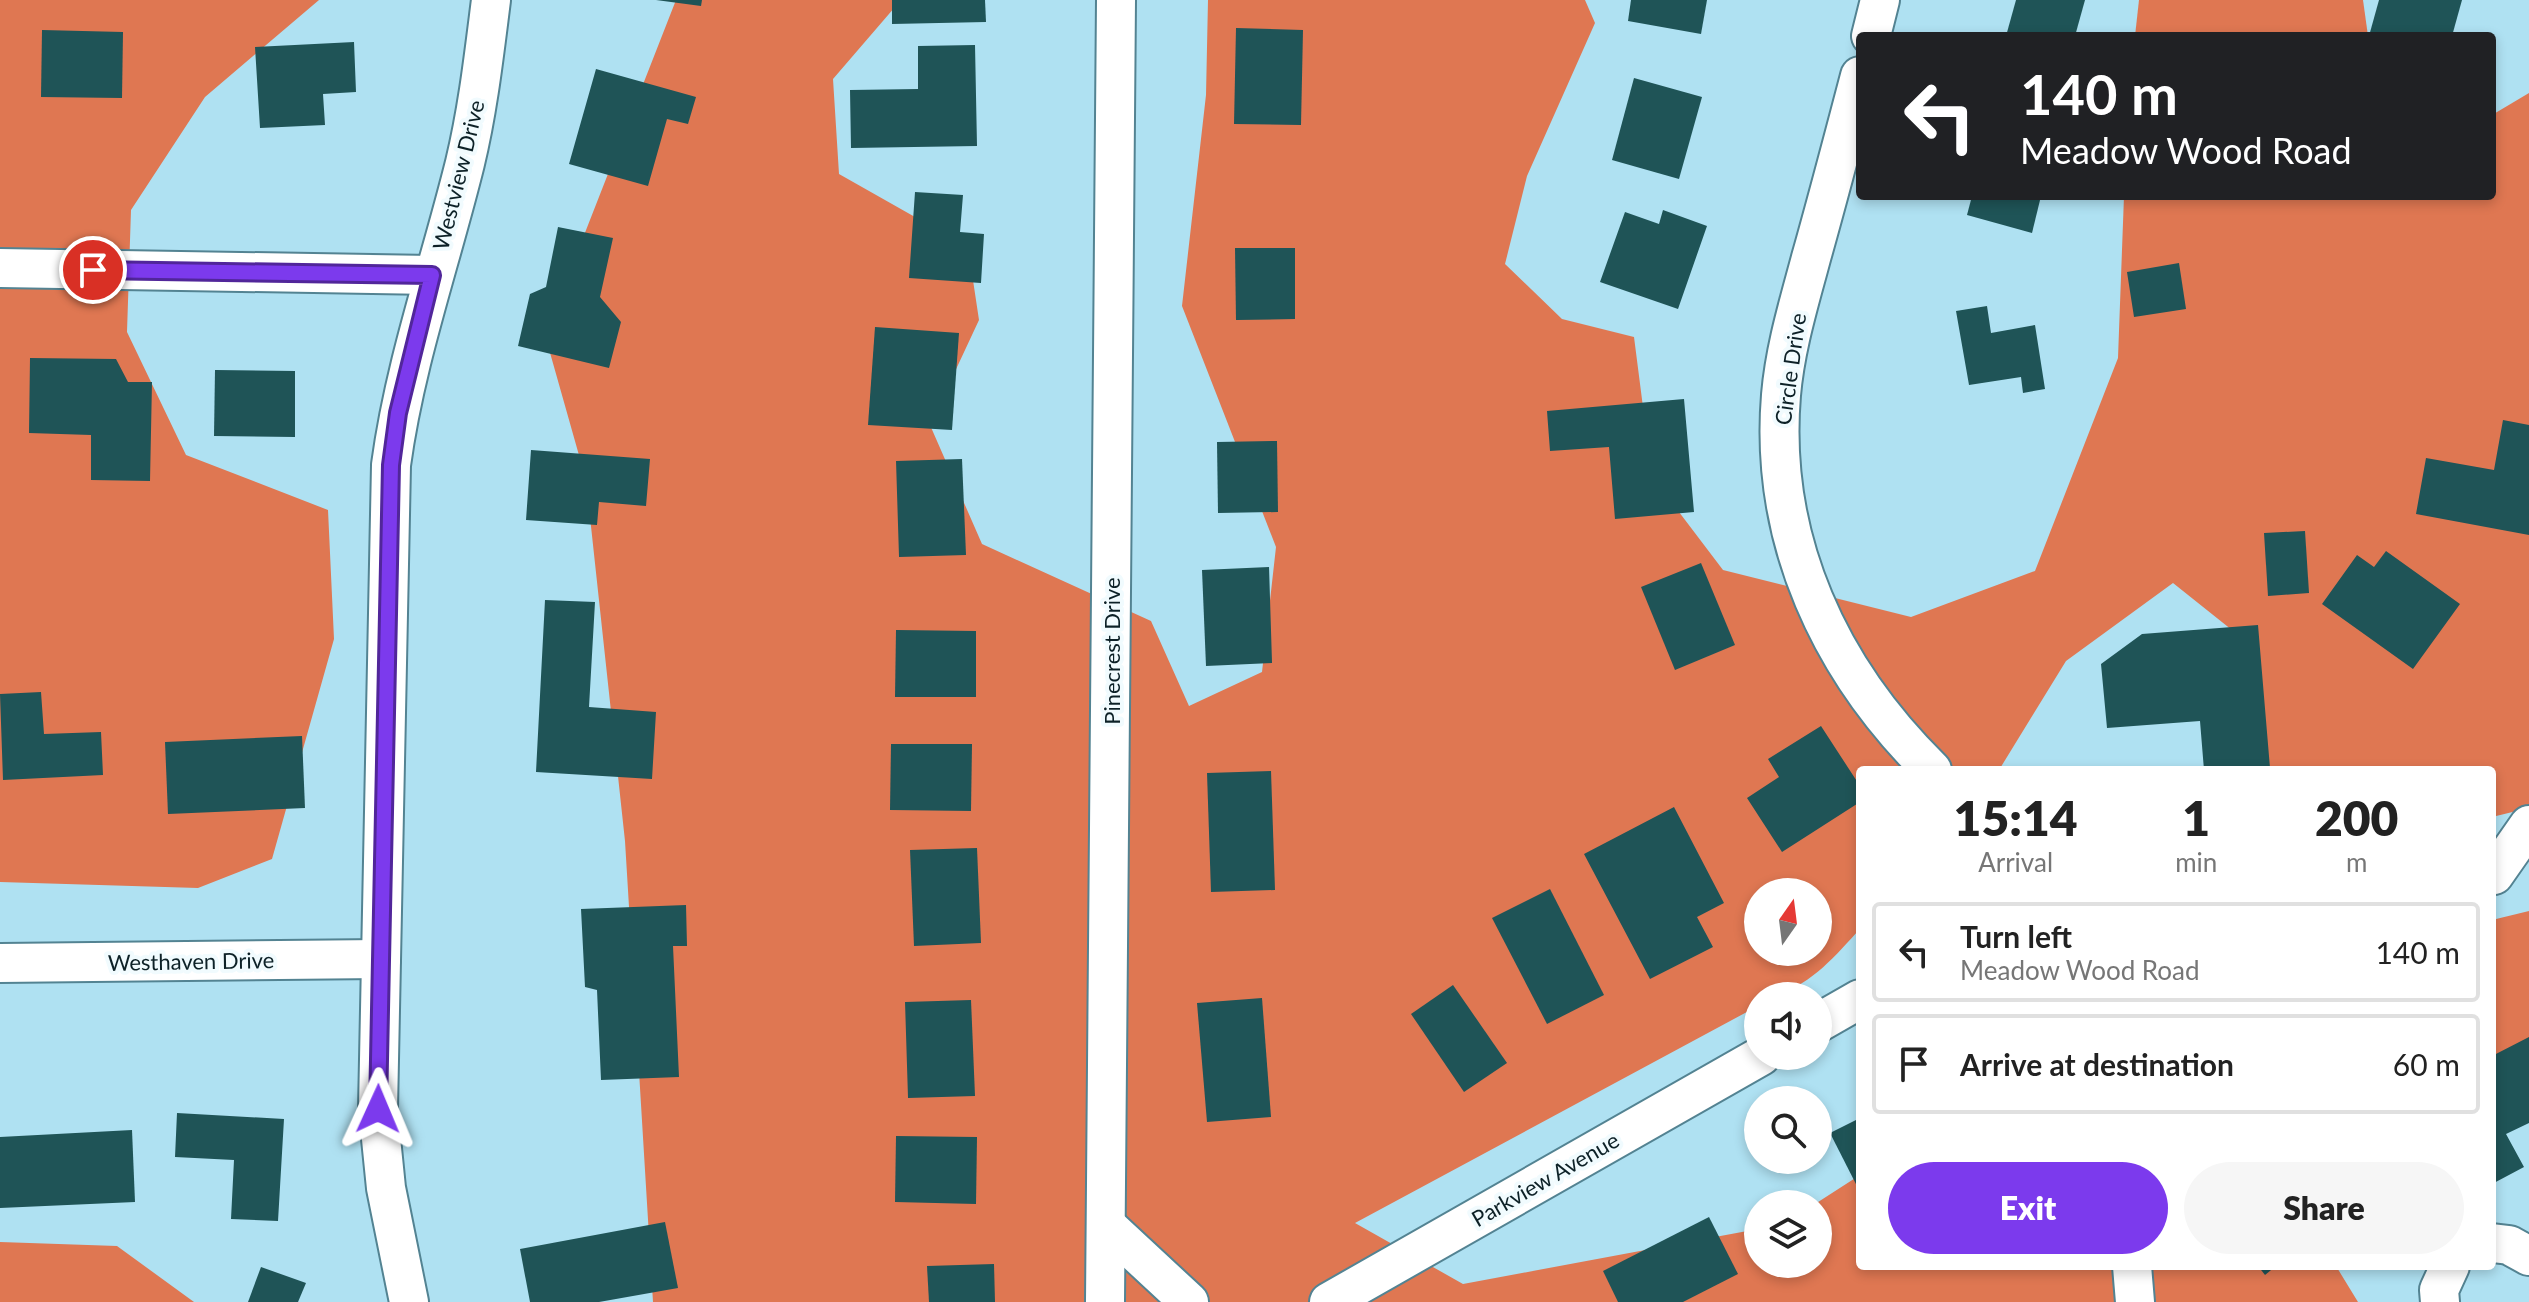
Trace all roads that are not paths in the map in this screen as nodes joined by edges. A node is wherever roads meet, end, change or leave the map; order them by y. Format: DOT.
graph roads {
  1 [pos="491,0"];
  2 [pos="1116,0"];
  3 [pos="1880,0"];
  4 [pos="1872,32"];
  5 [pos="1856,91"];
  6 [pos="0,268"];
  7 [pos="432,275"];
  8 [pos="1928,766"];
  9 [pos="2529,825"];
  10 [pos="2505,872"];
  11 [pos="381,959"];
  12 [pos="0,963"];
  13 [pos="1856,1001"];
  14 [pos="1832,1015"];
  15 [pos="1744,1066"];
  16 [pos="1106,1225"];
  17 [pos="2496,1243"];
  18 [pos="2529,1256"];
  19 [pos="2132,1270"];
  20 [pos="2448,1270"];
  21 [pos="409,1302"];
  22 [pos="1105,1302"];
  23 [pos="1189,1302"];
  24 [pos="1329,1302"];
  25 [pos="2135,1302"];
  26 [pos="2440,1302"];
  1 -- 7 [label="street, Westview Drive"];
  2 -- 16 [label="street, Pinecrest Drive"];
  3 -- 4 [label="street"];
  5 -- 8 [label="street, Circle Drive"];
  6 -- 7 [label="street"];
  7 -- 11 [label="street, Westview Drive"];
  9 -- 10 [label="street"];
  11 -- 12 [label="street, Westhaven Drive"];
  11 -- 21 [label="street, Westview Drive"];
  13 -- 14 [label="street"];
  15 -- 24 [label="street, Parkview Avenue"];
  16 -- 22 [label="street, Pinecrest Drive"];
  16 -- 23 [label="street"];
  17 -- 18 [label="street"];
  19 -- 25 [label="street"];
  20 -- 26 [label="street"];
}
